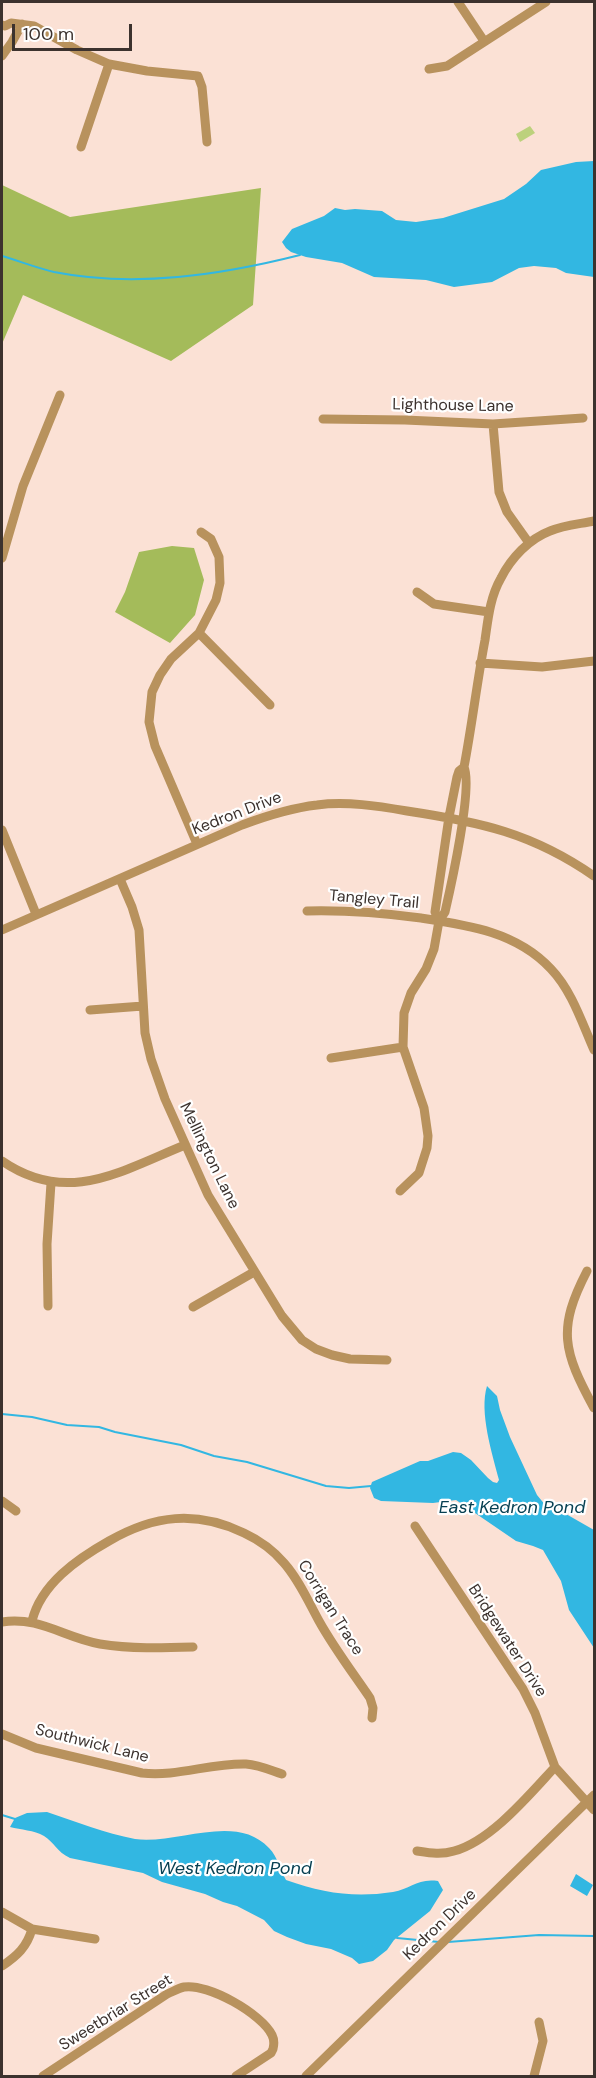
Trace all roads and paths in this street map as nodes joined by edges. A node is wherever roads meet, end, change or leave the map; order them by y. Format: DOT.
graph roads {
  1 [pos="459,2"];
  2 [pos="546,2"];
  3 [pos="2,16"];
  4 [pos="6,24"];
  5 [pos="22,24"];
  6 [pos="484,41"];
  7 [pos="2,56"];
  8 [pos="109,64"];
  9 [pos="429,69"];
  10 [pos="207,142"];
  11 [pos="81,147"];
  12 [pos="60,395"];
  13 [pos="583,418"];
  14 [pos="323,419"];
  15 [pos="493,424"];
  16 [pos="594,521"];
  17 [pos="201,532"];
  18 [pos="529,543"];
  19 [pos="2,558"];
  20 [pos="417,592"];
  21 [pos="489,612"];
  22 [pos="199,633"];
  23 [pos="594,662"];
  24 [pos="480,663"];
  25 [pos="270,705"];
  26 [pos="464,767"];
  27 [pos="448,817"];
  28 [pos="463,819"];
  29 [pos="2,830"];
  30 [pos="197,844"];
  31 [pos="594,876"];
  32 [pos="120,879"];
  33 [pos="307,911"];
  34 [pos="36,914"];
  35 [pos="440,921"];
  36 [pos="2,930"];
  37 [pos="143,1006"];
  38 [pos="90,1010"];
  39 [pos="403,1047"];
  40 [pos="594,1050"];
  41 [pos="331,1058"];
  42 [pos="185,1145"];
  43 [pos="2,1161"];
  44 [pos="51,1183"];
  45 [pos="400,1191"];
  46 [pos="587,1271"];
  47 [pos="254,1272"];
  48 [pos="48,1306"];
  49 [pos="193,1307"];
  50 [pos="387,1360"];
  51 [pos="594,1408"];
  52 [pos="2,1501"];
  53 [pos="16,1511"];
  54 [pos="415,1526"];
  55 [pos="32,1621"];
  56 [pos="2,1622"];
  57 [pos="193,1647"];
  58 [pos="372,1718"];
  59 [pos="2,1734"];
  60 [pos="555,1767"];
  61 [pos="282,1774"];
  62 [pos="594,1795"];
  63 [pos="586,1803"];
  64 [pos="594,1810"];
  65 [pos="417,1851"];
  66 [pos="2,1912"];
  67 [pos="32,1929"];
  68 [pos="95,1939"];
  69 [pos="2,1966"];
  70 [pos="539,2022"];
  71 [pos="43,2076"];
  72 [pos="236,2076"];
  73 [pos="306,2076"];
  74 [pos="534,2076"];
  1 -- 6 [label="street"];
  2 -- 6 [label="street"];
  3 -- 4 [label="street"];
  4 -- 5 [label="street"];
  5 -- 7 [label="street"];
  5 -- 8 [label="street"];
  6 -- 9 [label="street"];
  8 -- 10 [label="street"];
  8 -- 11 [label="street"];
  12 -- 19 [label="street"];
  13 -- 15 [label="street, Lighthouse Lane"];
  14 -- 15 [label="street, Lighthouse Lane"];
  15 -- 18 [label="street"];
  16 -- 18 [label="street"];
  17 -- 22 [label="street"];
  18 -- 21 [label="street"];
  20 -- 21 [label="street"];
  21 -- 24 [label="street"];
  22 -- 25 [label="street"];
  22 -- 30 [label="street"];
  23 -- 24 [label="street"];
  24 -- 26 [label="street"];
  26 -- 27 [label="street"];
  26 -- 28 [label="street"];
  27 -- 28 [label="street, Kedron Drive"];
  27 -- 30 [label="street, Kedron Drive"];
  27 -- 35 [label="street"];
  28 -- 31 [label="street, Kedron Drive"];
  28 -- 35 [label="street"];
  29 -- 34 [label="street"];
  30 -- 32 [label="street, Kedron Drive"];
  32 -- 34 [label="street, Kedron Drive"];
  32 -- 37 [label="street, Mellington Lane"];
  33 -- 35 [label="street, Tangley Trail"];
  34 -- 36 [label="street, Kedron Drive"];
  35 -- 39 [label="street"];
  35 -- 40 [label="street, Tangley Trail"];
  37 -- 38 [label="street"];
  37 -- 42 [label="street, Mellington Lane"];
  39 -- 41 [label="street"];
  39 -- 45 [label="street"];
  42 -- 44 [label="street"];
  42 -- 47 [label="street, Mellington Lane"];
  43 -- 44 [label="street"];
  44 -- 48 [label="street"];
  46 -- 51 [label="street"];
  47 -- 49 [label="street"];
  47 -- 50 [label="street, Mellington Lane"];
  52 -- 53 [label="street"];
  54 -- 60 [label="street, Bridgewater Drive"];
  55 -- 56 [label="street"];
  55 -- 57 [label="street"];
  55 -- 58 [label="street, Corrigan Trace"];
  59 -- 61 [label="street, Southwick Lane"];
  60 -- 63 [label="street, Bridgewater Drive"];
  60 -- 65 [label="street"];
  62 -- 63 [label="street, Kedron Drive"];
  63 -- 64 [label="street, Bridgewater Drive"];
  63 -- 73 [label="street, Kedron Drive"];
  66 -- 67 [label="street"];
  67 -- 68 [label="street"];
  67 -- 69 [label="street"];
  70 -- 74 [label="street"];
  71 -- 72 [label="street, Sweetbriar Street"];
}
